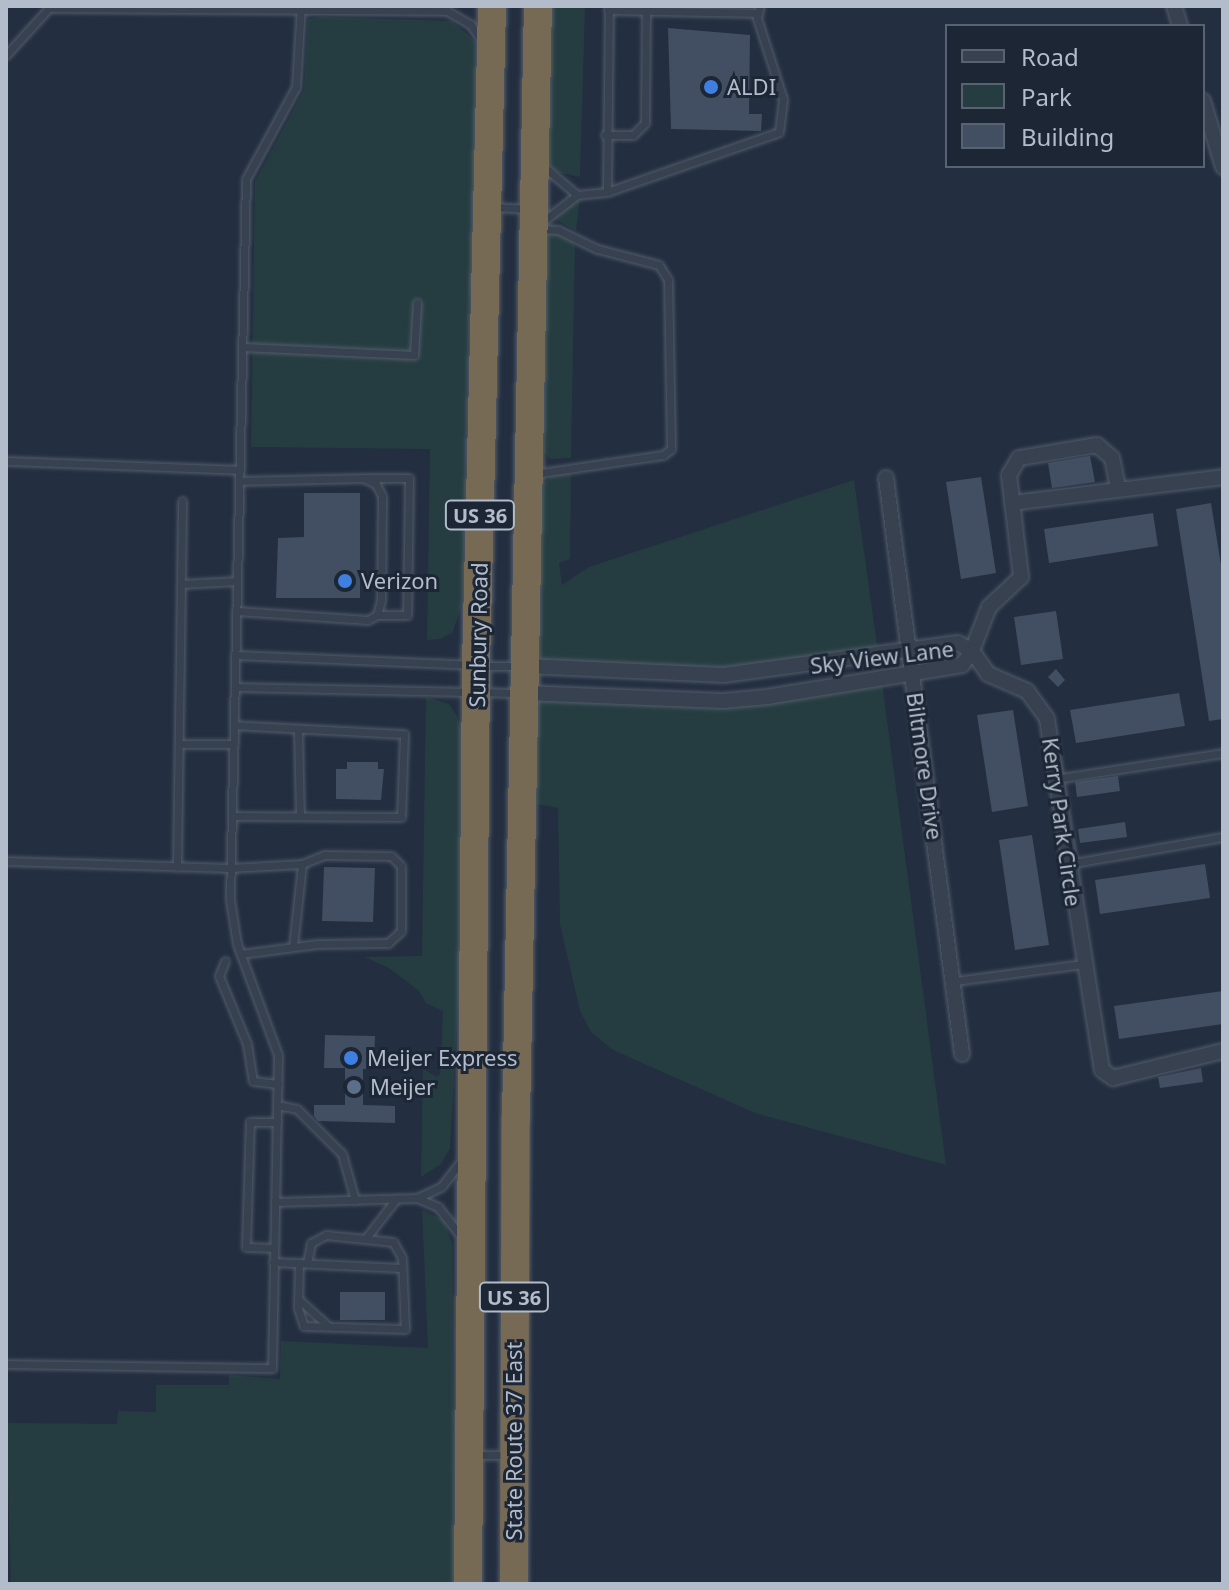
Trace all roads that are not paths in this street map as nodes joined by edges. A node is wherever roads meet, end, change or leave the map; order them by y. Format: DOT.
graph roads {
  1 [pos="492,6"];
  2 [pos="538,6"];
  3 [pos="301,7"];
  4 [pos="358,7"];
  5 [pos="451,8"];
  6 [pos="609,8"];
  7 [pos="759,9"];
  8 [pos="646,10"];
  9 [pos="491,54"];
  10 [pos="6,55"];
  11 [pos="1205,108"];
  12 [pos="605,135"];
  13 [pos="535,158"];
  14 [pos="1223,167"];
  15 [pos="607,192"];
  16 [pos="577,195"];
  17 [pos="487,207"];
  18 [pos="534,219"];
  19 [pos="417,303"];
  20 [pos="243,347"];
  21 [pos="6,461"];
  22 [pos="240,470"];
  23 [pos="530,475"];
  24 [pos="1223,477"];
  25 [pos="363,478"];
  26 [pos="886,478"];
  27 [pos="240,481"];
  28 [pos="1118,488"];
  29 [pos="182,501"];
  30 [pos="1012,503"];
  31 [pos="237,581"];
  32 [pos="181,584"];
  33 [pos="237,611"];
  34 [pos="377,615"];
  35 [pos="910,651"];
  36 [pos="972,651"];
  37 [pos="236,655"];
  38 [pos="913,673"];
  39 [pos="476,679"];
  40 [pos="525,680"];
  41 [pos="235,687"];
  42 [pos="234,725"];
  43 [pos="298,729"];
  44 [pos="179,744"];
  45 [pos="234,744"];
  46 [pos="1223,753"];
  47 [pos="1055,779"];
  48 [pos="232,816"];
  49 [pos="300,816"];
  50 [pos="1223,837"];
  51 [pos="6,861"];
  52 [pos="302,864"];
  53 [pos="1068,864"];
  54 [pos="177,867"];
  55 [pos="230,868"];
  56 [pos="293,947"];
  57 [pos="241,954"];
  58 [pos="225,961"];
  59 [pos="1083,964"];
  60 [pos="955,981"];
  61 [pos="472,1025"];
  62 [pos="1223,1051"];
  63 [pos="962,1054"];
  64 [pos="278,1084"];
  65 [pos="277,1105"];
  66 [pos="277,1122"];
  67 [pos="470,1142"];
  68 [pos="417,1198"];
  69 [pos="396,1199"];
  70 [pos="355,1200"];
  71 [pos="275,1202"];
  72 [pos="366,1238"];
  73 [pos="274,1248"];
  74 [pos="469,1251"];
  75 [pos="273,1262"];
  76 [pos="303,1263"];
  77 [pos="402,1268"];
  78 [pos="298,1299"];
  79 [pos="328,1326"];
  80 [pos="6,1364"];
  81 [pos="469,1455"];
  82 [pos="514,1455"];
  83 [pos="468,1584"];
  84 [pos="514,1584"];
  1 -- 9 [label="highway, Sunbury Road / US 36"];
  2 -- 13 [label="highway, US 36"];
  3 -- 4 [label="lane"];
  3 -- 10 [label="lane"];
  3 -- 20 [label="lane"];
  4 -- 5 [label="lane"];
  5 -- 9 [label="lane"];
  6 -- 8 [label="lane"];
  6 -- 12 [label="lane"];
  7 -- 8 [label="lane"];
  7 -- 15 [label="lane"];
  8 -- 12 [label="lane"];
  9 -- 17 [label="highway, Sunbury Road / US 36"];
  11 -- 14 [label="street"];
  12 -- 15 [label="lane"];
  13 -- 16 [label="lane"];
  13 -- 18 [label="highway, US 36"];
  15 -- 16 [label="lane"];
  16 -- 18 [label="lane"];
  17 -- 18 [label="lane"];
  17 -- 39 [label="highway, Sunbury Road / US 36"];
  18 -- 23 [label="highway, US 36"];
  18 -- 23 [label="lane"];
  19 -- 20 [label="lane"];
  20 -- 22 [label="lane"];
  21 -- 22 [label="lane"];
  22 -- 27 [label="lane"];
  23 -- 40 [label="highway, US 36"];
  24 -- 28 [label="street"];
  25 -- 27 [label="lane"];
  25 -- 34 [label="lane"];
  25 -- 34 [label="lane"];
  26 -- 35 [label="street, Biltmore Drive"];
  27 -- 31 [label="lane"];
  28 -- 30 [label="street"];
  28 -- 30 [label="street"];
  29 -- 32 [label="lane"];
  30 -- 36 [label="street"];
  31 -- 32 [label="lane"];
  31 -- 33 [label="lane"];
  32 -- 44 [label="lane"];
  33 -- 34 [label="lane"];
  33 -- 37 [label="lane"];
  35 -- 36 [label="street, Sky View Lane"];
  35 -- 38 [label="street, Biltmore Drive"];
  35 -- 40 [label="street, Sky View Lane"];
  36 -- 38 [label="street, Sky View Lane"];
  36 -- 47 [label="street, Kerry Park Circle"];
  37 -- 39 [label="lane"];
  37 -- 41 [label="lane"];
  38 -- 40 [label="street, Sky View Lane"];
  38 -- 60 [label="street, Biltmore Drive"];
  39 -- 40 [label="lane"];
  39 -- 40 [label="lane"];
  39 -- 41 [label="lane"];
  39 -- 61 [label="highway, Sunbury Road / US 36"];
  40 -- 82 [label="highway, State Route 37 East / US 36"];
  41 -- 42 [label="lane"];
  42 -- 43 [label="lane"];
  42 -- 45 [label="lane"];
  43 -- 49 [label="lane"];
  43 -- 49 [label="lane"];
  44 -- 45 [label="lane"];
  44 -- 54 [label="lane"];
  45 -- 48 [label="lane"];
  46 -- 47 [label="lane"];
  47 -- 53 [label="street, Kerry Park Circle"];
  48 -- 49 [label="lane"];
  48 -- 55 [label="lane"];
  50 -- 53 [label="lane"];
  51 -- 54 [label="lane"];
  52 -- 55 [label="lane"];
  52 -- 56 [label="lane"];
  52 -- 56 [label="lane"];
  53 -- 59 [label="street, Kerry Park Circle"];
  54 -- 55 [label="lane"];
  55 -- 57 [label="lane"];
  56 -- 57 [label="lane"];
  57 -- 64 [label="lane"];
  58 -- 64 [label="lane"];
  59 -- 60 [label="lane"];
  59 -- 62 [label="street, Kerry Park Circle"];
  60 -- 63 [label="street, Biltmore Drive"];
  61 -- 67 [label="highway, State Route 37 East / US 36"];
  64 -- 65 [label="lane"];
  65 -- 66 [label="lane"];
  65 -- 70 [label="lane"];
  66 -- 71 [label="lane"];
  66 -- 73 [label="lane"];
  67 -- 68 [label="lane"];
  67 -- 74 [label="highway, State Route 37 East / US 36"];
  68 -- 69 [label="lane"];
  68 -- 74 [label="lane"];
  69 -- 70 [label="lane"];
  69 -- 72 [label="lane"];
  70 -- 71 [label="lane"];
  71 -- 73 [label="lane"];
  72 -- 76 [label="lane"];
  72 -- 77 [label="lane"];
  73 -- 75 [label="lane"];
  74 -- 81 [label="highway, State Route 37 East / US 36"];
  75 -- 76 [label="lane"];
  75 -- 80 [label="lane"];
  76 -- 77 [label="lane"];
  76 -- 78 [label="lane"];
  77 -- 79 [label="lane"];
  78 -- 79 [label="lane"];
  78 -- 79 [label="lane"];
  81 -- 82 [label="lane"];
  81 -- 83 [label="highway, State Route 37 East / US 36"];
  82 -- 84 [label="highway, State Route 37 East / US 36"];
}
